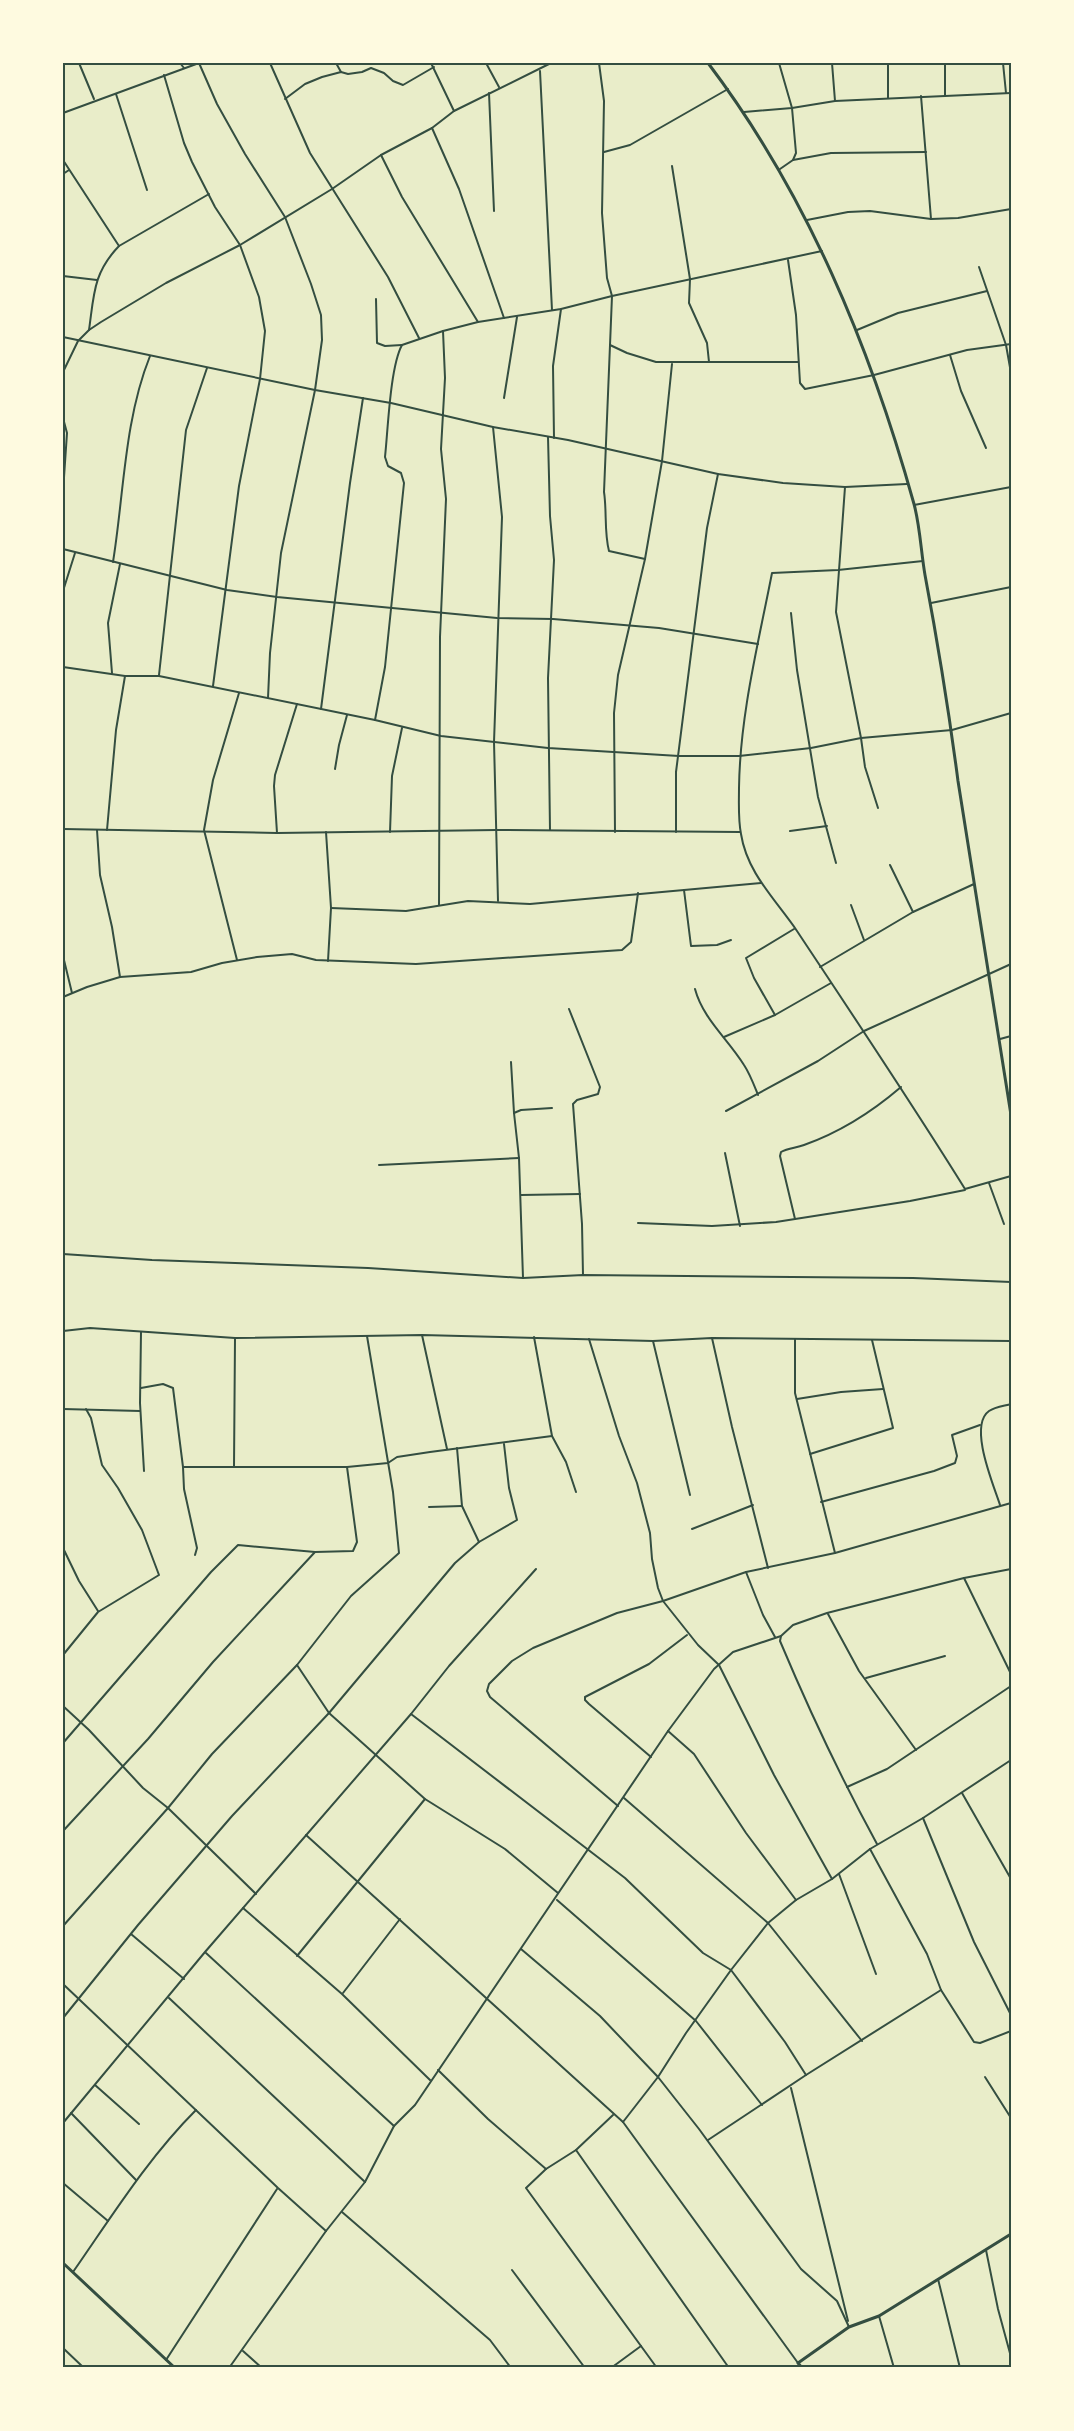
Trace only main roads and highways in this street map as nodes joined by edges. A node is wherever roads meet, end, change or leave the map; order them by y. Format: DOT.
graph roads {
  1 [pos="708,63"];
  2 [pos="1011,1115"];
  3 [pos="1011,2234"];
  4 [pos="63,2263"];
  5 [pos="175,2368"];
  6 [pos="802,2368"];
  1 -- 2 [label="main road"];
  3 -- 6 [label="main road"];
  4 -- 5 [label="main road"];
}
